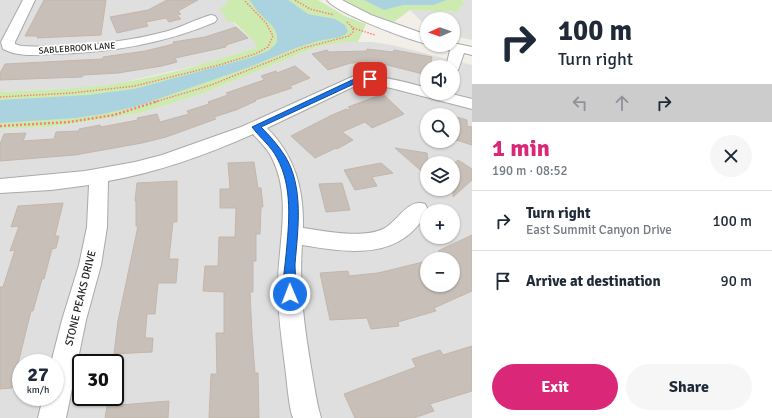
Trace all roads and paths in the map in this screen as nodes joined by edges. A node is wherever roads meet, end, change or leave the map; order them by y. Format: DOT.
graph roads {
  1 [pos="29,0"];
  2 [pos="244,0"];
  3 [pos="295,0"];
  4 [pos="332,0"];
  5 [pos="338,17"];
  6 [pos="342,18"];
  7 [pos="211,19"];
  8 [pos="420,38"];
  9 [pos="460,49"];
  10 [pos="472,51"];
  11 [pos="420,91"];
  12 [pos="0,97"];
  13 [pos="460,100"];
  14 [pos="472,104"];
  15 [pos="0,126"];
  16 [pos="256,127"];
  17 [pos="99,176"];
  18 [pos="0,186"];
  19 [pos="418,210"];
  20 [pos="293,235"];
  21 [pos="52,418"];
  22 [pos="307,418"];
  1 -- 7 [label="street, SABLEBROOK LANE"];
  2 -- 12 [label="path"];
  3 -- 5 [label="path"];
  4 -- 8 [label="street"];
  6 -- 15 [label="path"];
  9 -- 10 [label="street"];
  11 -- 16 [label="street"];
  13 -- 14 [label="street"];
  16 -- 17 [label="street"];
  16 -- 20 [label="street"];
  17 -- 18 [label="street"];
  17 -- 21 [label="street, STONE PEAKS DRIVE"];
  19 -- 20 [label="street"];
  20 -- 22 [label="street"];
}
